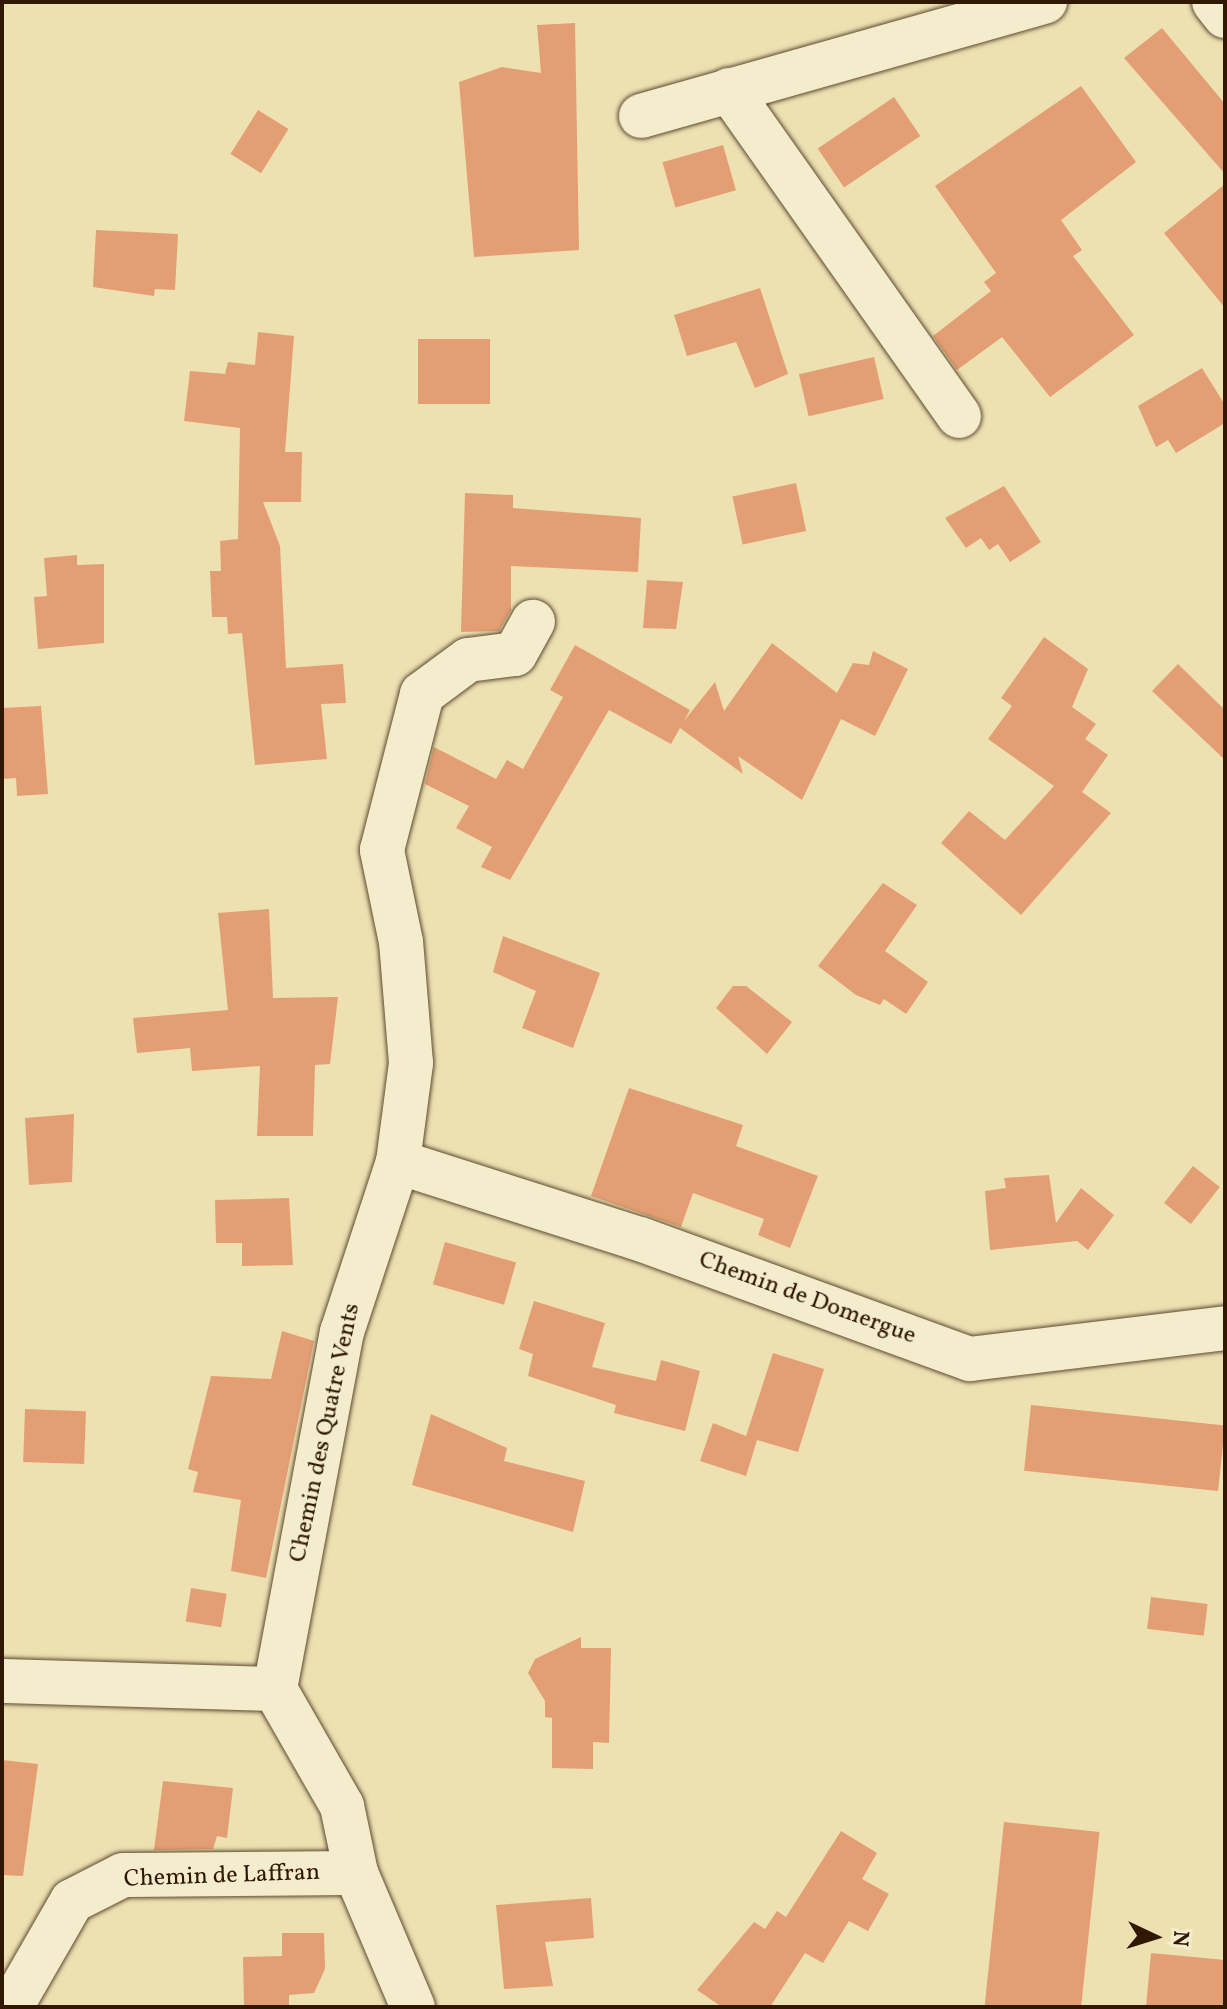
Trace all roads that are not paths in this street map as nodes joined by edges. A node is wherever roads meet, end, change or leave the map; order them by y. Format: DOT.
graph roads {
  1 [pos="1045,2"];
  2 [pos="1214,2"];
  3 [pos="1225,16"];
  4 [pos="729,90"];
  5 [pos="641,116"];
  6 [pos="959,416"];
  7 [pos="533,622"];
  8 [pos="398,1162"];
  9 [pos="1225,1328"];
  10 [pos="2,1681"];
  11 [pos="275,1689"];
  12 [pos="356,1873"];
  13 [pos="11,2007"];
  14 [pos="413,2007"];
  1 -- 4 [label="street"];
  2 -- 3 [label="street"];
  4 -- 5 [label="street"];
  4 -- 6 [label="street"];
  7 -- 8 [label="street, Chemin des Quatre Vents"];
  8 -- 9 [label="street, Chemin de Domergue"];
  8 -- 11 [label="street, Chemin des Quatre Vents"];
  10 -- 11 [label="street"];
  11 -- 12 [label="street"];
  12 -- 13 [label="street, Chemin de Laffran"];
  12 -- 14 [label="street"];
}
